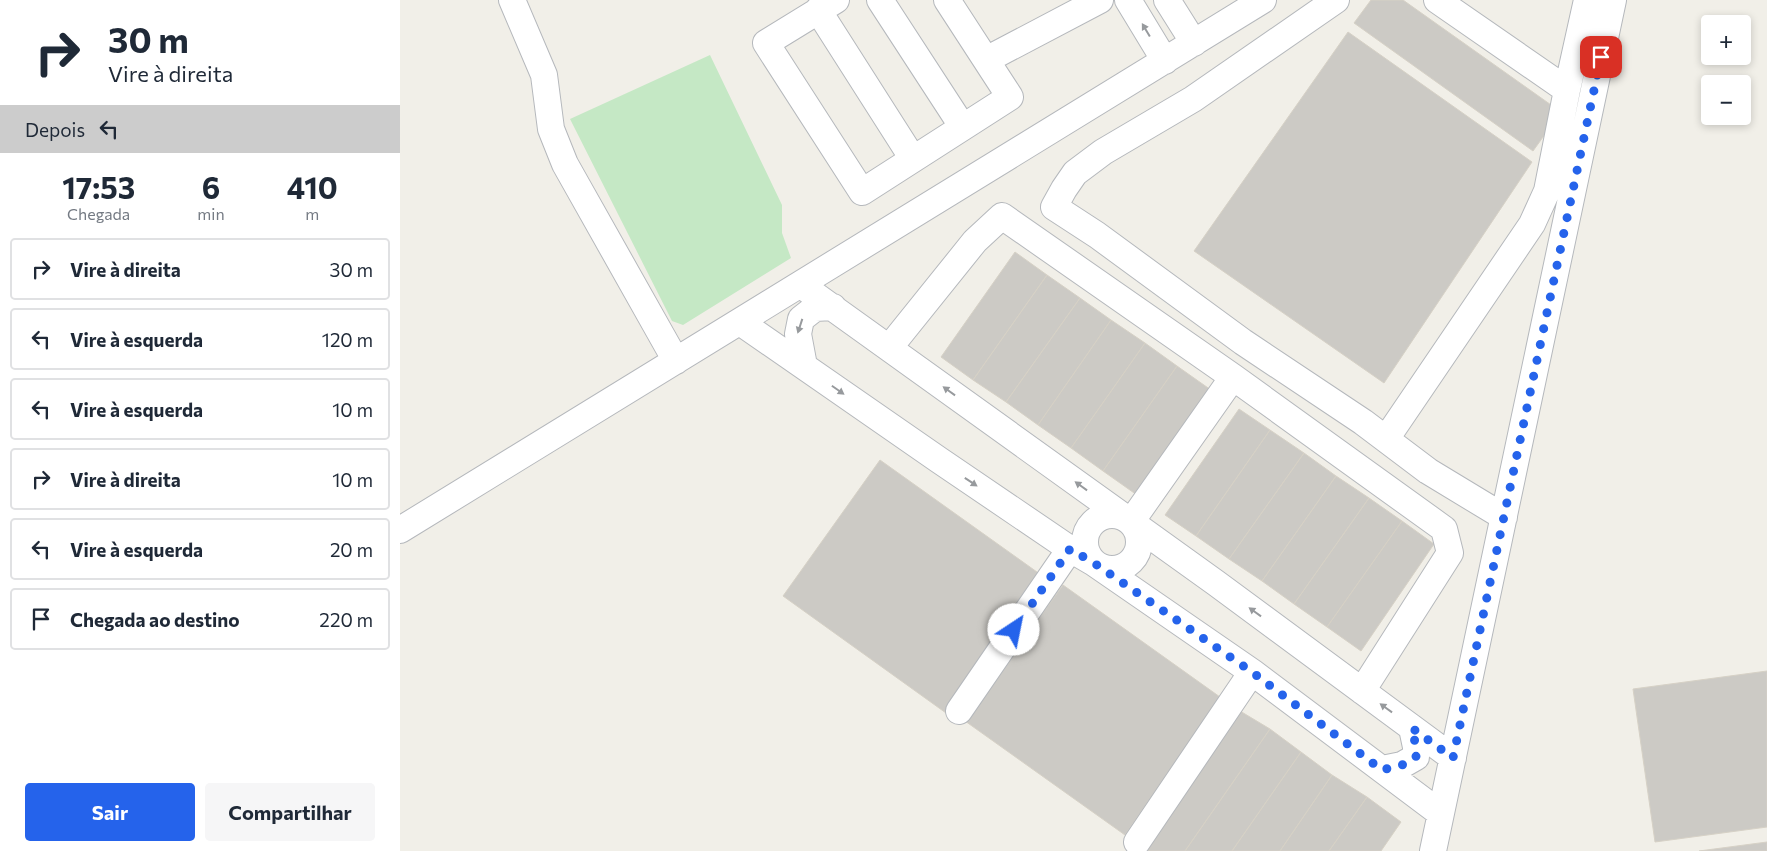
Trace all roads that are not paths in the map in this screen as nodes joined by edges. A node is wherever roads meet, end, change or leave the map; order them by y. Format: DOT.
graph roads {
  1 [pos="512,0"];
  2 [pos="880,0"];
  3 [pos="947,0"];
  4 [pos="1100,0"];
  5 [pos="1128,0"];
  6 [pos="1168,0"];
  7 [pos="1263,0"];
  8 [pos="1336,0"];
  9 [pos="1438,0"];
  10 [pos="1587,0"];
  11 [pos="1613,0"];
  12 [pos="827,5"];
  13 [pos="1194,43"];
  14 [pos="986,60"];
  15 [pos="1165,61"];
  16 [pos="1567,90"];
  17 [pos="962,126"];
  18 [pos="913,159"];
  19 [pos="801,285"];
  20 [pos="833,307"];
  21 [pos="740,322"];
  22 [pos="889,348"];
  23 [pos="676,361"];
  24 [pos="804,366"];
  25 [pos="1233,377"];
  26 [pos="1386,440"];
  27 [pos="1504,517"];
  28 [pos="1131,522"];
  29 [pos="400,530"];
  30 [pos="1070,549"];
  31 [pos="1094,563"];
  32 [pos="1252,672"];
  33 [pos="1362,691"];
  34 [pos="959,711"];
  35 [pos="1412,728"];
  36 [pos="1453,758"];
  37 [pos="1382,770"];
  38 [pos="1440,813"];
  39 [pos="1137,842"];
  40 [pos="1433,851"];
  1 -- 23 [label="street"];
  2 -- 17 [label="street"];
  3 -- 14 [label="street"];
  4 -- 14 [label="street"];
  15 -- 5 [label="street, one-way"];
  6 -- 13 [label="street"];
  7 -- 13 [label="street"];
  8 -- 26 [label="street"];
  9 -- 16 [label="street"];
  10 -- 16 [label="street"];
  11 -- 27 [label="street"];
  12 -- 18 [label="street"];
  12 -- 18 [label="street"];
  13 -- 15 [label="street"];
  14 -- 17 [label="street"];
  15 -- 19 [label="street"];
  16 -- 26 [label="street"];
  17 -- 18 [label="street"];
  19 -- 20 [label="street"];
  19 -- 21 [label="street"];
  20 -- 22 [label="street"];
  20 -- 24 [label="street, one-way"];
  21 -- 23 [label="street"];
  21 -- 24 [label="street"];
  22 -- 25 [label="street"];
  28 -- 22 [label="street, one-way"];
  23 -- 29 [label="street"];
  24 -- 30 [label="street, one-way"];
  25 -- 28 [label="street"];
  25 -- 33 [label="street"];
  26 -- 27 [label="street"];
  27 -- 36 [label="street"];
  28 -- 31 [label="street"];
  28 -- 31 [label="street"];
  33 -- 28 [label="street, one-way"];
  30 -- 31 [label="street"];
  30 -- 34 [label="street"];
  31 -- 32 [label="street"];
  32 -- 37 [label="street"];
  32 -- 39 [label="street"];
  35 -- 33 [label="street, one-way"];
  35 -- 36 [label="street"];
  35 -- 37 [label="street"];
  36 -- 38 [label="street"];
  37 -- 38 [label="street"];
  38 -- 40 [label="street"];
}
